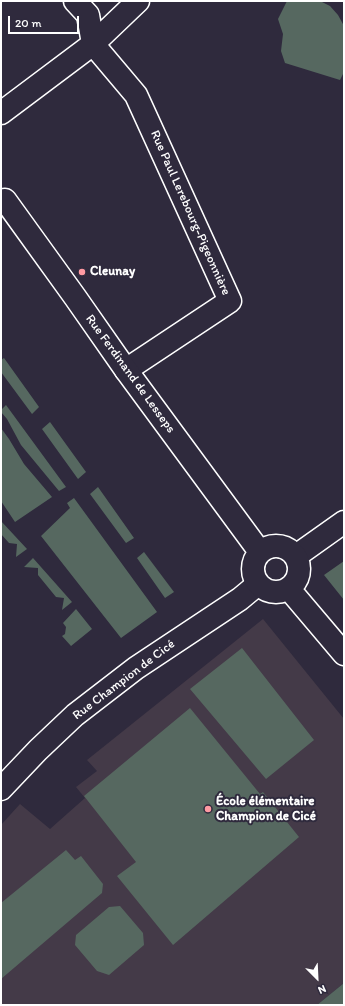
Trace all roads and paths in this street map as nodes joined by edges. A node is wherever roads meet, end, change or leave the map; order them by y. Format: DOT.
graph roads {
  1 [pos="75,1"];
  2 [pos="138,1"];
  3 [pos="93,44"];
  4 [pos="1,113"];
  5 [pos="3,197"];
  6 [pos="126,370"];
  7 [pos="344,522"];
  8 [pos="260,552"];
  9 [pos="296,556"];
  10 [pos="258,584"];
  11 [pos="289,589"];
  12 [pos="344,654"];
  13 [pos="1,789"];
  1 -- 3 [label="street"];
  2 -- 3 [label="street"];
  3 -- 4 [label="street"];
  3 -- 6 [label="street, Rue Paul Lerebourg-Pigeonnière"];
  5 -- 6 [label="street, Rue Ferdinand de Lesseps"];
  6 -- 8 [label="street, Rue Ferdinand de Lesseps"];
  7 -- 9 [label="street"];
  8 -- 9 [label="street"];
  8 -- 10 [label="street"];
  9 -- 11 [label="street"];
  10 -- 11 [label="street"];
  10 -- 13 [label="street, Rue Champion de Cicé"];
  11 -- 12 [label="street"];
}
